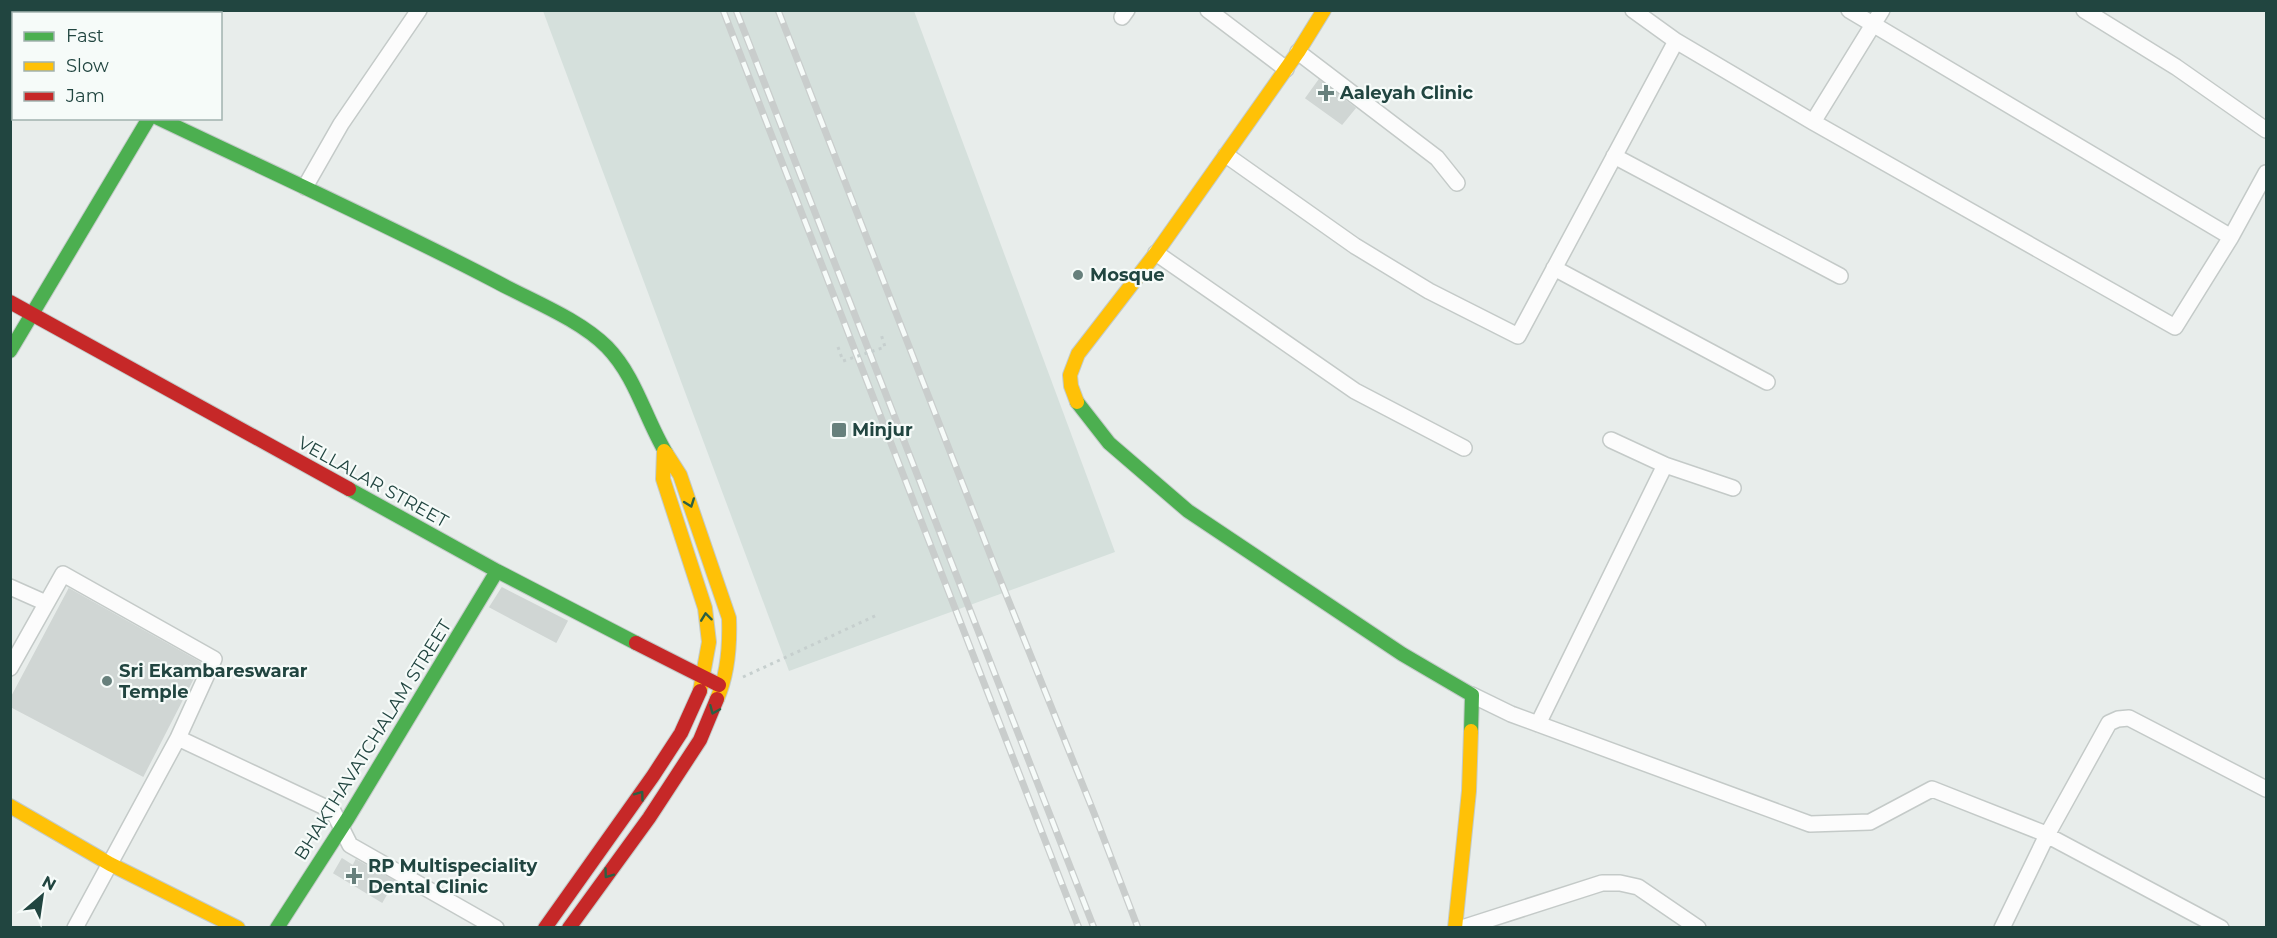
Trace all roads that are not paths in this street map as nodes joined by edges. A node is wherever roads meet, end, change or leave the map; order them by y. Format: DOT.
graph roads {
  1 [pos="419,10"];
  2 [pos="1208,10"];
  3 [pos="1324,10"];
  4 [pos="1633,10"];
  5 [pos="1849,10"];
  6 [pos="1882,10"];
  7 [pos="2084,10"];
  8 [pos="1873,25"];
  9 [pos="1676,41"];
  10 [pos="1298,52"];
  11 [pos="1286,69"];
  12 [pos="149,120"];
  13 [pos="162,120"];
  14 [pos="1813,122"];
  15 [pos="2266,130"];
  16 [pos="1226,155"];
  17 [pos="1614,156"];
  18 [pos="2266,173"];
  19 [pos="1457,183"];
  20 [pos="305,187"];
  21 [pos="2231,237"];
  22 [pos="1156,253"];
  23 [pos="1554,268"];
  24 [pos="1840,276"];
  25 [pos="10,302"];
  26 [pos="32,314"];
  27 [pos="10,351"];
  28 [pos="1767,382"];
  29 [pos="1611,440"];
  30 [pos="1464,448"];
  31 [pos="664,451"];
  32 [pos="1665,465"];
  33 [pos="1733,488"];
  34 [pos="497,571"];
  35 [pos="10,588"];
  36 [pos="46,603"];
  37 [pos="10,668"];
  38 [pos="704,678"];
  39 [pos="722,687"];
  40 [pos="1472,694"];
  41 [pos="1538,724"];
  42 [pos="178,738"];
  43 [pos="2266,789"];
  44 [pos="10,806"];
  45 [pos="341,828"];
  46 [pos="2047,835"];
  47 [pos="110,864"];
  48 [pos="75,927"];
  49 [pos="238,927"];
  50 [pos="277,927"];
  51 [pos="496,927"];
  52 [pos="545,927"];
  53 [pos="569,927"];
  54 [pos="1455,927"];
  55 [pos="1462,927"];
  56 [pos="1698,927"];
  57 [pos="2001,927"];
  58 [pos="2221,927"];
  1 -- 20 [label="street"];
  2 -- 11 [label="street"];
  3 -- 10 [label="main road"];
  4 -- 9 [label="street"];
  5 -- 8 [label="street"];
  6 -- 8 [label="street"];
  7 -- 15 [label="street"];
  8 -- 14 [label="street"];
  8 -- 21 [label="street"];
  9 -- 14 [label="street"];
  9 -- 17 [label="street"];
  10 -- 11 [label="main road"];
  10 -- 19 [label="street"];
  11 -- 16 [label="main road"];
  12 -- 26 [label="main road"];
  13 -- 20 [label="main road"];
  14 -- 21 [label="street"];
  16 -- 22 [label="main road"];
  16 -- 23 [label="street"];
  17 -- 23 [label="street"];
  17 -- 24 [label="street"];
  18 -- 21 [label="street"];
  20 -- 31 [label="main road"];
  22 -- 30 [label="street"];
  22 -- 40 [label="main road"];
  23 -- 28 [label="street"];
  25 -- 26 [label="main road, VELLALAR STREET"];
  26 -- 27 [label="main road"];
  26 -- 34 [label="main road, VELLALAR STREET"];
  29 -- 32 [label="street"];
  38 -- 31 [label="main road, one-way"];
  31 -- 39 [label="main road, one-way"];
  32 -- 33 [label="street"];
  32 -- 41 [label="street"];
  34 -- 38 [label="main road, VELLALAR STREET"];
  34 -- 45 [label="main road, BHAKTHAVATCHALAM STREET"];
  35 -- 36 [label="street"];
  36 -- 37 [label="street"];
  36 -- 42 [label="street"];
  38 -- 39 [label="main road, VELLALAR STREET"];
  52 -- 38 [label="main road, one-way"];
  39 -- 53 [label="main road, one-way"];
  40 -- 41 [label="street"];
  40 -- 54 [label="main road"];
  41 -- 46 [label="street"];
  42 -- 45 [label="street"];
  42 -- 47 [label="street"];
  43 -- 46 [label="street"];
  44 -- 47 [label="main road"];
  45 -- 50 [label="main road, BHAKTHAVATCHALAM STREET"];
  45 -- 51 [label="street"];
  46 -- 57 [label="street"];
  46 -- 58 [label="street"];
  47 -- 48 [label="street"];
  47 -- 49 [label="main road"];
  55 -- 56 [label="street"];
}
